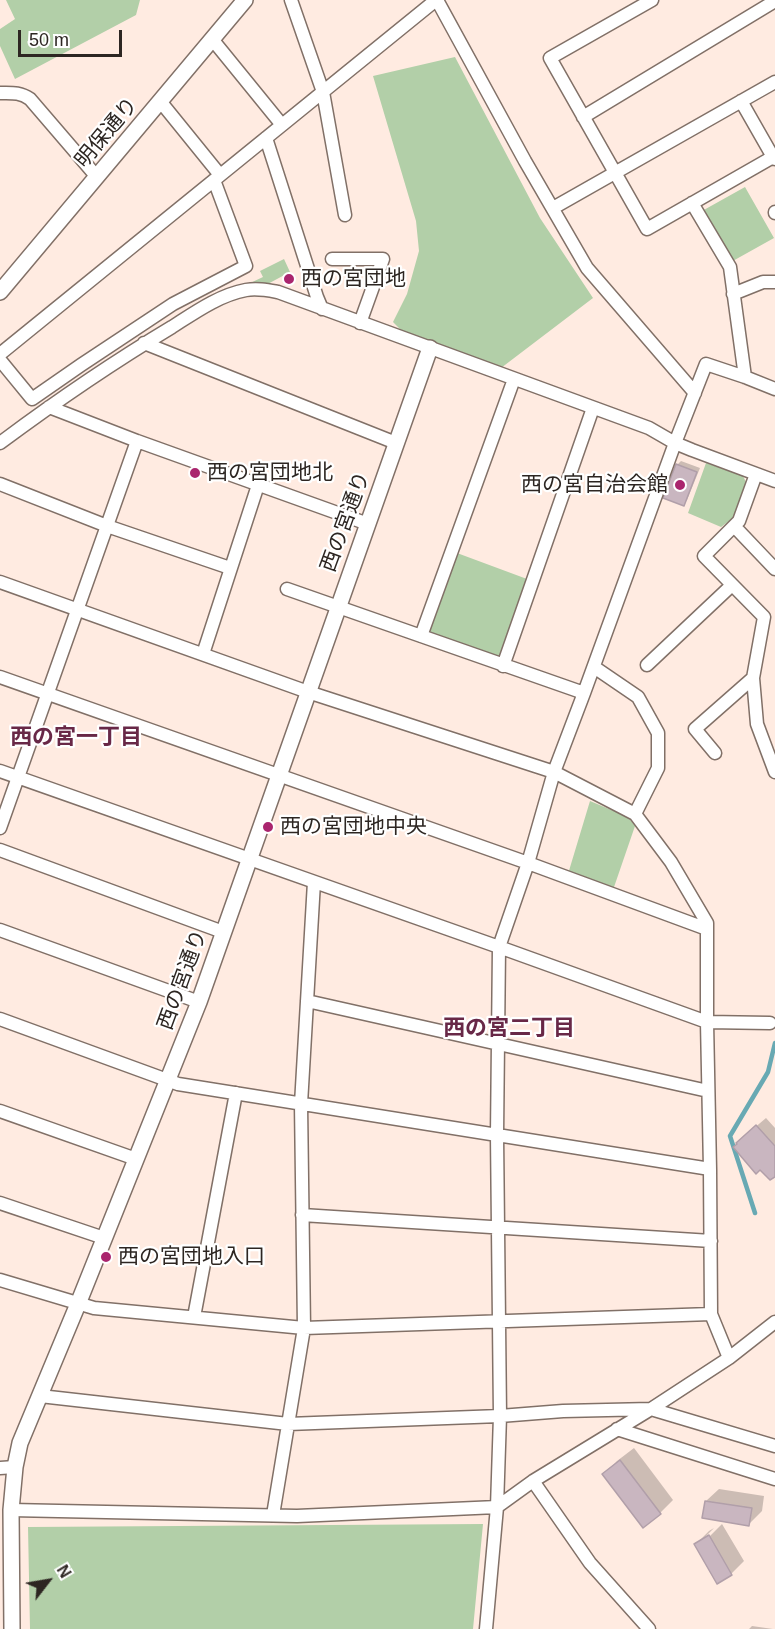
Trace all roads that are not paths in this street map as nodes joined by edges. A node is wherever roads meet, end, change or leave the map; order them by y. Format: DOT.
graph roads {
  1 [pos="245,0"];
  2 [pos="291,0"];
  3 [pos="437,0"];
  4 [pos="652,0"];
  5 [pos="775,1"];
  6 [pos="636,4"];
  7 [pos="212,39"];
  8 [pos="775,82"];
  9 [pos="323,92"];
  10 [pos="0,93"];
  11 [pos="160,101"];
  12 [pos="741,101"];
  13 [pos="583,117"];
  14 [pos="282,125"];
  15 [pos="266,138"];
  16 [pos="774,158"];
  17 [pos="615,172"];
  18 [pos="97,177"];
  19 [pos="217,178"];
  20 [pos="692,203"];
  21 [pos="553,208"];
  22 [pos="345,215"];
  23 [pos="332,259"];
  24 [pos="775,282"];
  25 [pos="0,292"];
  26 [pos="733,294"];
  27 [pos="322,309"];
  28 [pos="360,323"];
  29 [pos="144,344"];
  30 [pos="430,348"];
  31 [pos="0,354"];
  32 [pos="0,360"];
  33 [pos="745,377"];
  34 [pos="514,379"];
  35 [pos="775,389"];
  36 [pos="695,393"];
  37 [pos="49,407"];
  38 [pos="593,408"];
  39 [pos="137,441"];
  40 [pos="675,442"];
  41 [pos="0,443"];
  42 [pos="396,443"];
  43 [pos="756,474"];
  44 [pos="775,481"];
  45 [pos="0,484"];
  46 [pos="258,485"];
  47 [pos="368,524"];
  48 [pos="107,526"];
  49 [pos="734,526"];
  50 [pos="230,568"];
  51 [pos="775,569"];
  52 [pos="0,582"];
  53 [pos="732,585"];
  54 [pos="288,589"];
  55 [pos="338,607"];
  56 [pos="76,609"];
  57 [pos="421,636"];
  58 [pos="203,654"];
  59 [pos="647,665"];
  60 [pos="503,666"];
  61 [pos="594,667"];
  62 [pos="0,677"];
  63 [pos="753,678"];
  64 [pos="308,692"];
  65 [pos="584,693"];
  66 [pos="47,694"];
  67 [pos="715,753"];
  68 [pos="0,771"];
  69 [pos="554,772"];
  70 [pos="775,772"];
  71 [pos="278,776"];
  72 [pos="18,777"];
  73 [pos="635,814"];
  74 [pos="0,828"];
  75 [pos="0,850"];
  76 [pos="249,859"];
  77 [pos="528,863"];
  78 [pos="314,882"];
  79 [pos="707,929"];
  80 [pos="0,930"];
  81 [pos="223,933"];
  82 [pos="499,946"];
  83 [pos="307,1001"];
  84 [pos="199,1002"];
  85 [pos="0,1019"];
  86 [pos="707,1022"];
  87 [pos="770,1023"];
  88 [pos="498,1043"];
  89 [pos="168,1081"];
  90 [pos="708,1091"];
  91 [pos="236,1093"];
  92 [pos="300,1104"];
  93 [pos="0,1111"];
  94 [pos="497,1135"];
  95 [pos="136,1159"];
  96 [pos="710,1169"];
  97 [pos="0,1203"];
  98 [pos="302,1215"];
  99 [pos="498,1227"];
  100 [pos="104,1238"];
  101 [pos="711,1241"];
  102 [pos="0,1280"];
  103 [pos="78,1304"];
  104 [pos="711,1314"];
  105 [pos="194,1317"];
  106 [pos="499,1322"];
  107 [pos="775,1322"];
  108 [pos="304,1328"];
  109 [pos="729,1358"];
  110 [pos="40,1396"];
  111 [pos="651,1409"];
  112 [pos="500,1416"];
  113 [pos="288,1424"];
  114 [pos="617,1430"];
  115 [pos="775,1446"];
  116 [pos="7,1467"];
  117 [pos="775,1479"];
  118 [pos="533,1481"];
  119 [pos="497,1507"];
  120 [pos="11,1510"];
  121 [pos="273,1515"];
  122 [pos="12,1629"];
  123 [pos="486,1629"];
  124 [pos="649,1629"];
  1 -- 7 [label="street, 明保通り"];
  2 -- 9 [label="street"];
  3 -- 9 [label="street"];
  3 -- 21 [label="street"];
  4 -- 6 [label="street"];
  5 -- 13 [label="street"];
  6 -- 13 [label="street"];
  7 -- 11 [label="street, 明保通り"];
  7 -- 14 [label="street"];
  8 -- 12 [label="street"];
  9 -- 14 [label="street"];
  9 -- 22 [label="street"];
  10 -- 18 [label="street"];
  11 -- 18 [label="street, 明保通り"];
  11 -- 19 [label="street"];
  12 -- 16 [label="street"];
  12 -- 17 [label="street"];
  13 -- 17 [label="street"];
  14 -- 15 [label="street"];
  15 -- 19 [label="street"];
  15 -- 27 [label="street"];
  16 -- 20 [label="street"];
  17 -- 20 [label="street"];
  17 -- 21 [label="street"];
  18 -- 25 [label="street, 明保通り"];
  19 -- 31 [label="street"];
  19 -- 32 [label="street"];
  20 -- 26 [label="street"];
  21 -- 36 [label="street"];
  23 -- 28 [label="street"];
  24 -- 26 [label="street"];
  26 -- 33 [label="street"];
  27 -- 28 [label="street"];
  27 -- 29 [label="street"];
  28 -- 30 [label="street"];
  29 -- 37 [label="street"];
  29 -- 42 [label="street"];
  30 -- 34 [label="street"];
  30 -- 42 [label="street, 西の宮通り"];
  33 -- 35 [label="street"];
  33 -- 36 [label="street"];
  34 -- 38 [label="street"];
  34 -- 57 [label="street"];
  36 -- 40 [label="street"];
  37 -- 39 [label="street"];
  37 -- 41 [label="street"];
  38 -- 40 [label="street"];
  38 -- 60 [label="street"];
  39 -- 46 [label="street"];
  39 -- 48 [label="street"];
  40 -- 43 [label="street"];
  40 -- 61 [label="street"];
  42 -- 47 [label="street, 西の宮通り"];
  43 -- 44 [label="street"];
  43 -- 49 [label="street"];
  45 -- 48 [label="street"];
  46 -- 47 [label="street"];
  46 -- 50 [label="street"];
  47 -- 55 [label="street, 西の宮通り"];
  48 -- 50 [label="street"];
  48 -- 56 [label="street"];
  49 -- 51 [label="street"];
  49 -- 53 [label="street"];
  50 -- 58 [label="street"];
  52 -- 56 [label="street"];
  53 -- 59 [label="street"];
  53 -- 63 [label="street"];
  54 -- 55 [label="street"];
  55 -- 57 [label="street"];
  55 -- 64 [label="street, 西の宮通り"];
  56 -- 58 [label="street"];
  56 -- 66 [label="street"];
  57 -- 60 [label="street"];
  58 -- 64 [label="street"];
  60 -- 65 [label="street"];
  61 -- 65 [label="street"];
  61 -- 73 [label="street"];
  62 -- 66 [label="street"];
  63 -- 67 [label="street"];
  63 -- 70 [label="street"];
  64 -- 69 [label="street"];
  64 -- 71 [label="street, 西の宮通り"];
  65 -- 69 [label="street"];
  66 -- 71 [label="street"];
  66 -- 72 [label="street"];
  68 -- 72 [label="street"];
  69 -- 73 [label="street"];
  69 -- 77 [label="street"];
  71 -- 76 [label="street, 西の宮通り"];
  71 -- 77 [label="street"];
  72 -- 74 [label="street"];
  72 -- 76 [label="street"];
  73 -- 79 [label="street"];
  75 -- 81 [label="street"];
  76 -- 78 [label="street"];
  76 -- 81 [label="street, 西の宮通り"];
  77 -- 79 [label="street"];
  77 -- 82 [label="street"];
  78 -- 82 [label="street"];
  78 -- 83 [label="street"];
  79 -- 86 [label="street"];
  80 -- 84 [label="street"];
  81 -- 84 [label="street, 西の宮通り"];
  82 -- 86 [label="street"];
  82 -- 88 [label="street"];
  83 -- 88 [label="street"];
  83 -- 92 [label="street"];
  84 -- 89 [label="street, 西の宮通り"];
  85 -- 89 [label="street"];
  86 -- 87 [label="street"];
  86 -- 90 [label="street"];
  88 -- 90 [label="street"];
  88 -- 94 [label="street"];
  89 -- 91 [label="street"];
  89 -- 95 [label="street, 西の宮通り"];
  90 -- 96 [label="street"];
  91 -- 92 [label="street"];
  91 -- 105 [label="street"];
  92 -- 94 [label="street"];
  92 -- 98 [label="street"];
  93 -- 95 [label="street"];
  94 -- 96 [label="street"];
  94 -- 99 [label="street"];
  95 -- 100 [label="street, 西の宮通り"];
  96 -- 101 [label="street"];
  97 -- 100 [label="street"];
  98 -- 99 [label="street"];
  98 -- 108 [label="street"];
  99 -- 101 [label="street"];
  99 -- 106 [label="street"];
  100 -- 103 [label="street, 西の宮通り"];
  101 -- 104 [label="street"];
  102 -- 103 [label="street"];
  103 -- 105 [label="street"];
  103 -- 110 [label="street, 西の宮通り"];
  104 -- 106 [label="street"];
  104 -- 109 [label="street"];
  105 -- 108 [label="street"];
  106 -- 108 [label="street"];
  106 -- 112 [label="street"];
  107 -- 109 [label="street"];
  108 -- 113 [label="street"];
  109 -- 111 [label="street"];
  110 -- 113 [label="street"];
  110 -- 116 [label="street, 西の宮通り"];
  111 -- 112 [label="street"];
  111 -- 114 [label="street"];
  111 -- 115 [label="street"];
  112 -- 113 [label="street"];
  112 -- 119 [label="street"];
  113 -- 121 [label="street"];
  114 -- 117 [label="street"];
  114 -- 118 [label="street"];
  116 -- 120 [label="street, 西の宮通り"];
  118 -- 119 [label="street"];
  118 -- 124 [label="street"];
  119 -- 121 [label="street"];
  119 -- 123 [label="street"];
  120 -- 121 [label="street"];
  120 -- 122 [label="street, 西の宮通り"];
}
